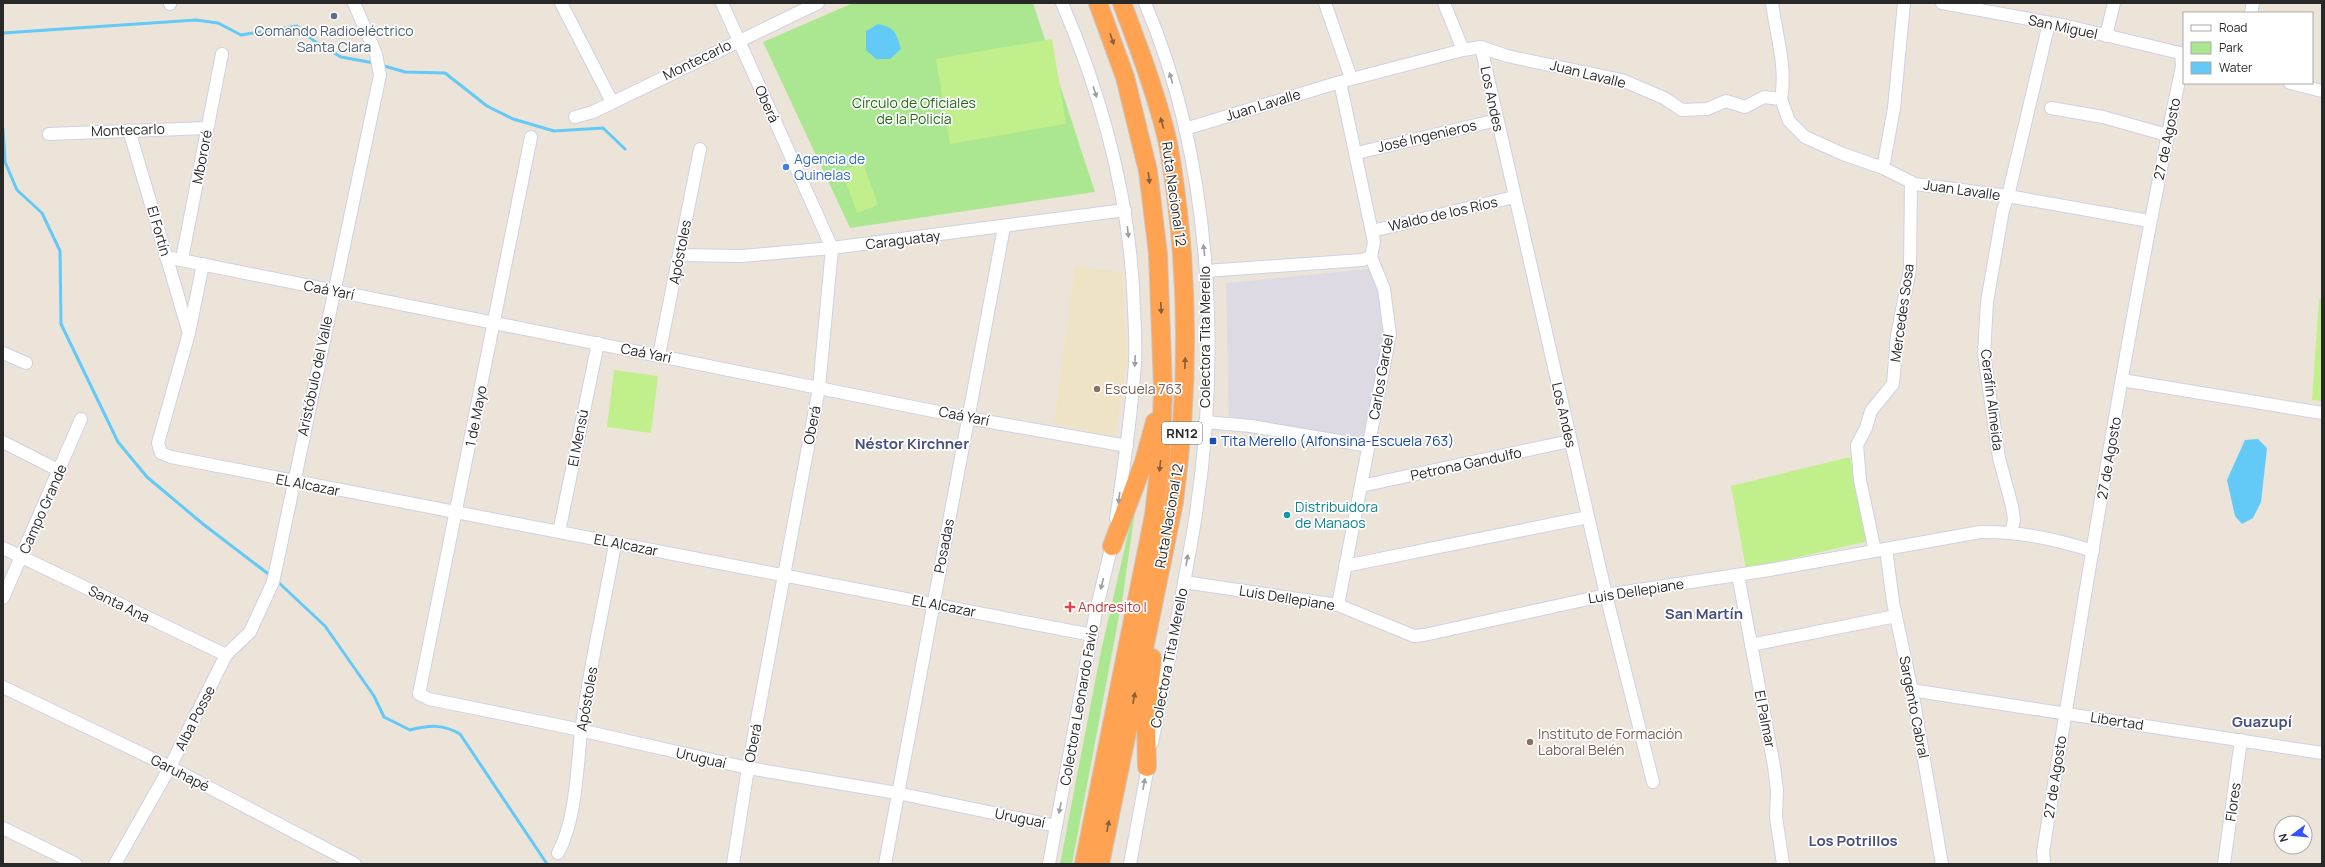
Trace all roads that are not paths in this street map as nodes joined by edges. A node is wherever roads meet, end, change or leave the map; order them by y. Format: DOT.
graph roads {
  1 [pos="354,3"];
  2 [pos="561,3"];
  3 [pos="722,3"];
  4 [pos="818,3"];
  5 [pos="1062,3"];
  6 [pos="1098,3"];
  7 [pos="1122,3"];
  8 [pos="1145,3"];
  9 [pos="1325,3"];
  10 [pos="1444,3"];
  11 [pos="1772,3"];
  12 [pos="1904,3"];
  13 [pos="1942,3"];
  14 [pos="2114,3"];
  15 [pos="2049,23"];
  16 [pos="2106,36"];
  17 [pos="739,40"];
  18 [pos="1481,47"];
  19 [pos="1463,50"];
  20 [pos="222,54"];
  21 [pos="2182,54"];
  22 [pos="1346,80"];
  23 [pos="2294,84"];
  24 [pos="2322,91"];
  25 [pos="1781,99"];
  26 [pos="612,102"];
  27 [pos="2051,108"];
  28 [pos="575,117"];
  29 [pos="1497,120"];
  30 [pos="208,128"];
  31 [pos="1185,129"];
  32 [pos="129,130"];
  33 [pos="49,134"];
  34 [pos="2167,135"];
  35 [pos="531,137"];
  36 [pos="700,149"];
  37 [pos="1357,153"];
  38 [pos="1883,168"];
  39 [pos="1911,182"];
  40 [pos="2008,196"];
  41 [pos="1514,197"];
  42 [pos="1125,210"];
  43 [pos="2149,221"];
  44 [pos="1004,227"];
  45 [pos="1372,230"];
  46 [pos="832,248"];
  47 [pos="679,255"];
  48 [pos="166,257"];
  49 [pos="1370,257"];
  50 [pos="182,260"];
  51 [pos="203,264"];
  52 [pos="1206,272"];
  53 [pos="333,291"];
  54 [pos="494,322"];
  55 [pos="189,333"];
  56 [pos="598,343"];
  57 [pos="3,353"];
  58 [pos="659,355"];
  59 [pos="26,363"];
  60 [pos="2122,380"];
  61 [pos="819,388"];
  62 [pos="1162,388"];
  63 [pos="2322,413"];
  64 [pos="968,418"];
  65 [pos="81,419"];
  66 [pos="1205,422"];
  67 [pos="1570,441"];
  68 [pos="3,442"];
  69 [pos="1127,446"];
  70 [pos="1368,446"];
  71 [pos="60,471"];
  72 [pos="293,482"];
  73 [pos="1361,486"];
  74 [pos="455,513"];
  75 [pos="1588,517"];
  76 [pos="559,532"];
  77 [pos="2011,533"];
  78 [pos="615,544"];
  79 [pos="1112,546"];
  80 [pos="3,548"];
  81 [pos="1881,550"];
  82 [pos="2093,550"];
  83 [pos="22,557"];
  84 [pos="1345,566"];
  85 [pos="1159,574"];
  86 [pos="784,575"];
  87 [pos="1738,575"];
  88 [pos="1184,582"];
  89 [pos="1606,595"];
  90 [pos="3,598"];
  91 [pos="933,604"];
  92 [pos="1338,605"];
  93 [pos="1896,616"];
  94 [pos="1092,636"];
  95 [pos="1751,645"];
  96 [pos="230,652"];
  97 [pos="3,688"];
  98 [pos="1911,690"];
  99 [pos="419,694"];
  100 [pos="2065,713"];
  101 [pos="581,731"];
  102 [pos="2241,740"];
  103 [pos="2322,753"];
  104 [pos="170,767"];
  105 [pos="1147,767"];
  106 [pos="748,768"];
  107 [pos="1653,782"];
  108 [pos="897,794"];
  109 [pos="1056,826"];
  110 [pos="3,828"];
  111 [pos="558,853"];
  112 [pos="76,864"];
  113 [pos="115,864"];
  114 [pos="355,864"];
  115 [pos="733,864"];
  116 [pos="885,864"];
  117 [pos="1049,864"];
  118 [pos="1084,864"];
  119 [pos="1100,864"];
  120 [pos="1130,864"];
  121 [pos="1783,864"];
  122 [pos="1942,864"];
  123 [pos="2044,864"];
  124 [pos="2224,864"];
  1 -- 53 [label="street, Aristóbulo del Valle"];
  2 -- 26 [label="street"];
  3 -- 17 [label="street, Oberá"];
  4 -- 17 [label="street, Montecarlo"];
  5 -- 42 [label="street, one-way"];
  6 -- 62 [label="highway, Ruta Nacional 12 / RN12, one-way"];
  85 -- 7 [label="highway, Ruta Nacional 12 / RN12, one-way"];
  31 -- 8 [label="street, Colectora Tita Merello, one-way"];
  9 -- 22 [label="street"];
  10 -- 19 [label="street"];
  11 -- 25 [label="street"];
  12 -- 38 [label="street"];
  13 -- 15 [label="street, San Miguel"];
  14 -- 16 [label="street"];
  15 -- 16 [label="street, San Miguel"];
  15 -- 40 [label="street, Cerafín Almeida"];
  16 -- 21 [label="street, San Miguel"];
  17 -- 26 [label="street, Montecarlo"];
  17 -- 46 [label="street, Oberá"];
  18 -- 19 [label="street, Juan Lavalle"];
  18 -- 25 [label="street, Juan Lavalle"];
  18 -- 29 [label="street, Los Andes"];
  19 -- 22 [label="street, Juan Lavalle"];
  20 -- 30 [label="street, Mbororé"];
  21 -- 34 [label="street, 27 de Agosto"];
  22 -- 31 [label="street, Juan Lavalle"];
  22 -- 37 [label="street"];
  23 -- 24 [label="street"];
  25 -- 38 [label="street, Juan Lavalle"];
  26 -- 28 [label="street, Montecarlo"];
  27 -- 34 [label="street"];
  29 -- 37 [label="street, José Ingenieros"];
  29 -- 41 [label="street, Los Andes"];
  30 -- 32 [label="street, Montecarlo"];
  30 -- 50 [label="street, Mbororé"];
  52 -- 31 [label="street, Colectora Tita Merello, one-way"];
  32 -- 33 [label="street, Montecarlo"];
  32 -- 48 [label="street, El Fortín"];
  34 -- 43 [label="street, 27 de Agosto"];
  35 -- 54 [label="street, 1 de Mayo"];
  36 -- 47 [label="street, Apóstoles"];
  37 -- 45 [label="street"];
  38 -- 39 [label="street, Juan Lavalle"];
  39 -- 40 [label="street, Juan Lavalle"];
  39 -- 81 [label="street, Mercedes Sosa"];
  40 -- 43 [label="street, Juan Lavalle"];
  40 -- 77 [label="street, Cerafín Almeida"];
  41 -- 45 [label="street, Waldo de los Ríos"];
  41 -- 67 [label="street, Los Andes"];
  42 -- 44 [label="street, Caraguatay"];
  42 -- 69 [label="street, one-way"];
  43 -- 60 [label="street, 27 de Agosto"];
  44 -- 46 [label="street, Caraguatay"];
  44 -- 64 [label="street, Posadas"];
  45 -- 49 [label="street"];
  46 -- 47 [label="street, Caraguatay"];
  46 -- 61 [label="street, Oberá"];
  47 -- 58 [label="street, Apóstoles"];
  48 -- 50 [label="street, Caá Yarí"];
  48 -- 55 [label="street, El Fortín"];
  49 -- 52 [label="street"];
  49 -- 70 [label="street, Carlos Gardel"];
  50 -- 51 [label="street, Caá Yarí"];
  51 -- 53 [label="street, Caá Yarí"];
  51 -- 55 [label="street"];
  52 -- 66 [label="street, Colectora Tita Merello"];
  53 -- 54 [label="street, Caá Yarí"];
  53 -- 72 [label="street, Aristóbulo del Valle"];
  54 -- 56 [label="street, Caá Yarí"];
  54 -- 74 [label="street, 1 de Mayo"];
  55 -- 72 [label="street, EL Alcazar"];
  56 -- 58 [label="street, Caá Yarí"];
  56 -- 76 [label="street, El Mensú"];
  57 -- 59 [label="street"];
  58 -- 61 [label="street, Caá Yarí"];
  60 -- 63 [label="street"];
  60 -- 82 [label="street, 27 de Agosto"];
  61 -- 64 [label="street, Caá Yarí"];
  61 -- 86 [label="street, Oberá"];
  62 -- 79 [label="highway"];
  62 -- 118 [label="highway, Ruta Nacional 12 / RN12, one-way"];
  64 -- 69 [label="street, Caá Yarí"];
  64 -- 91 [label="street, Posadas"];
  65 -- 71 [label="street, Campo Grande"];
  66 -- 70 [label="street"];
  88 -- 66 [label="street, Colectora Tita Merello, one-way"];
  67 -- 73 [label="street, Petrona Gandulfo"];
  67 -- 75 [label="street, Los Andes"];
  68 -- 71 [label="street"];
  69 -- 79 [label="street, Colectora Leonardo Favio, one-way"];
  70 -- 73 [label="street, Carlos Gardel"];
  71 -- 83 [label="street, Campo Grande"];
  72 -- 74 [label="street, EL Alcazar"];
  72 -- 96 [label="street, Aristóbulo del Valle"];
  73 -- 84 [label="street, Carlos Gardel"];
  74 -- 76 [label="street, EL Alcazar"];
  74 -- 99 [label="street, 1 de Mayo"];
  75 -- 84 [label="street"];
  75 -- 89 [label="street, Los Andes"];
  76 -- 78 [label="street, EL Alcazar"];
  77 -- 81 [label="street, Luis Dellepiane"];
  77 -- 82 [label="street, Luis Dellepiane"];
  78 -- 86 [label="street, EL Alcazar"];
  78 -- 101 [label="street, Apóstoles"];
  79 -- 94 [label="street, Colectora Leonardo Favio, one-way"];
  80 -- 83 [label="street, Santa Ana"];
  81 -- 87 [label="street, Luis Dellepiane"];
  81 -- 93 [label="street, Sargento Cabral"];
  82 -- 100 [label="street, 27 de Agosto"];
  83 -- 90 [label="street, Campo Grande"];
  83 -- 96 [label="street, Santa Ana"];
  84 -- 92 [label="street, Carlos Gardel"];
  85 -- 105 [label="highway"];
  119 -- 85 [label="highway, Ruta Nacional 12 / RN12, one-way"];
  86 -- 91 [label="street, EL Alcazar"];
  86 -- 106 [label="street, Oberá"];
  87 -- 89 [label="street, Luis Dellepiane"];
  87 -- 95 [label="street, El Palmar"];
  88 -- 92 [label="street, Luis Dellepiane"];
  88 -- 105 [label="street, Colectora Tita Merello"];
  89 -- 92 [label="street, Luis Dellepiane"];
  89 -- 107 [label="street, Los Andes"];
  91 -- 94 [label="street, EL Alcazar"];
  91 -- 108 [label="street, Posadas"];
  93 -- 95 [label="street"];
  93 -- 98 [label="street, Sargento Cabral"];
  94 -- 109 [label="street, Colectora Leonardo Favio, one-way"];
  95 -- 121 [label="street, El Palmar"];
  96 -- 104 [label="street, Alba Posse"];
  97 -- 104 [label="street, Garuhapé"];
  98 -- 100 [label="street, Libertad"];
  98 -- 122 [label="street, Sargento Cabral"];
  99 -- 101 [label="street, Uruguaí"];
  100 -- 102 [label="street, Libertad"];
  100 -- 123 [label="street, 27 de Agosto"];
  101 -- 106 [label="street, Uruguaí"];
  101 -- 111 [label="street, Apóstoles"];
  102 -- 103 [label="street, Libertad"];
  102 -- 124 [label="street, Flores"];
  104 -- 113 [label="street, Alba Posse"];
  104 -- 114 [label="street, Garuhapé"];
  120 -- 105 [label="street, Colectora Tita Merello, one-way"];
  106 -- 108 [label="street, Uruguaí"];
  106 -- 115 [label="street, Oberá"];
  108 -- 109 [label="street, Uruguaí"];
  108 -- 116 [label="street, Posadas"];
  109 -- 117 [label="street, Colectora Leonardo Favio"];
  110 -- 112 [label="street"];
}
